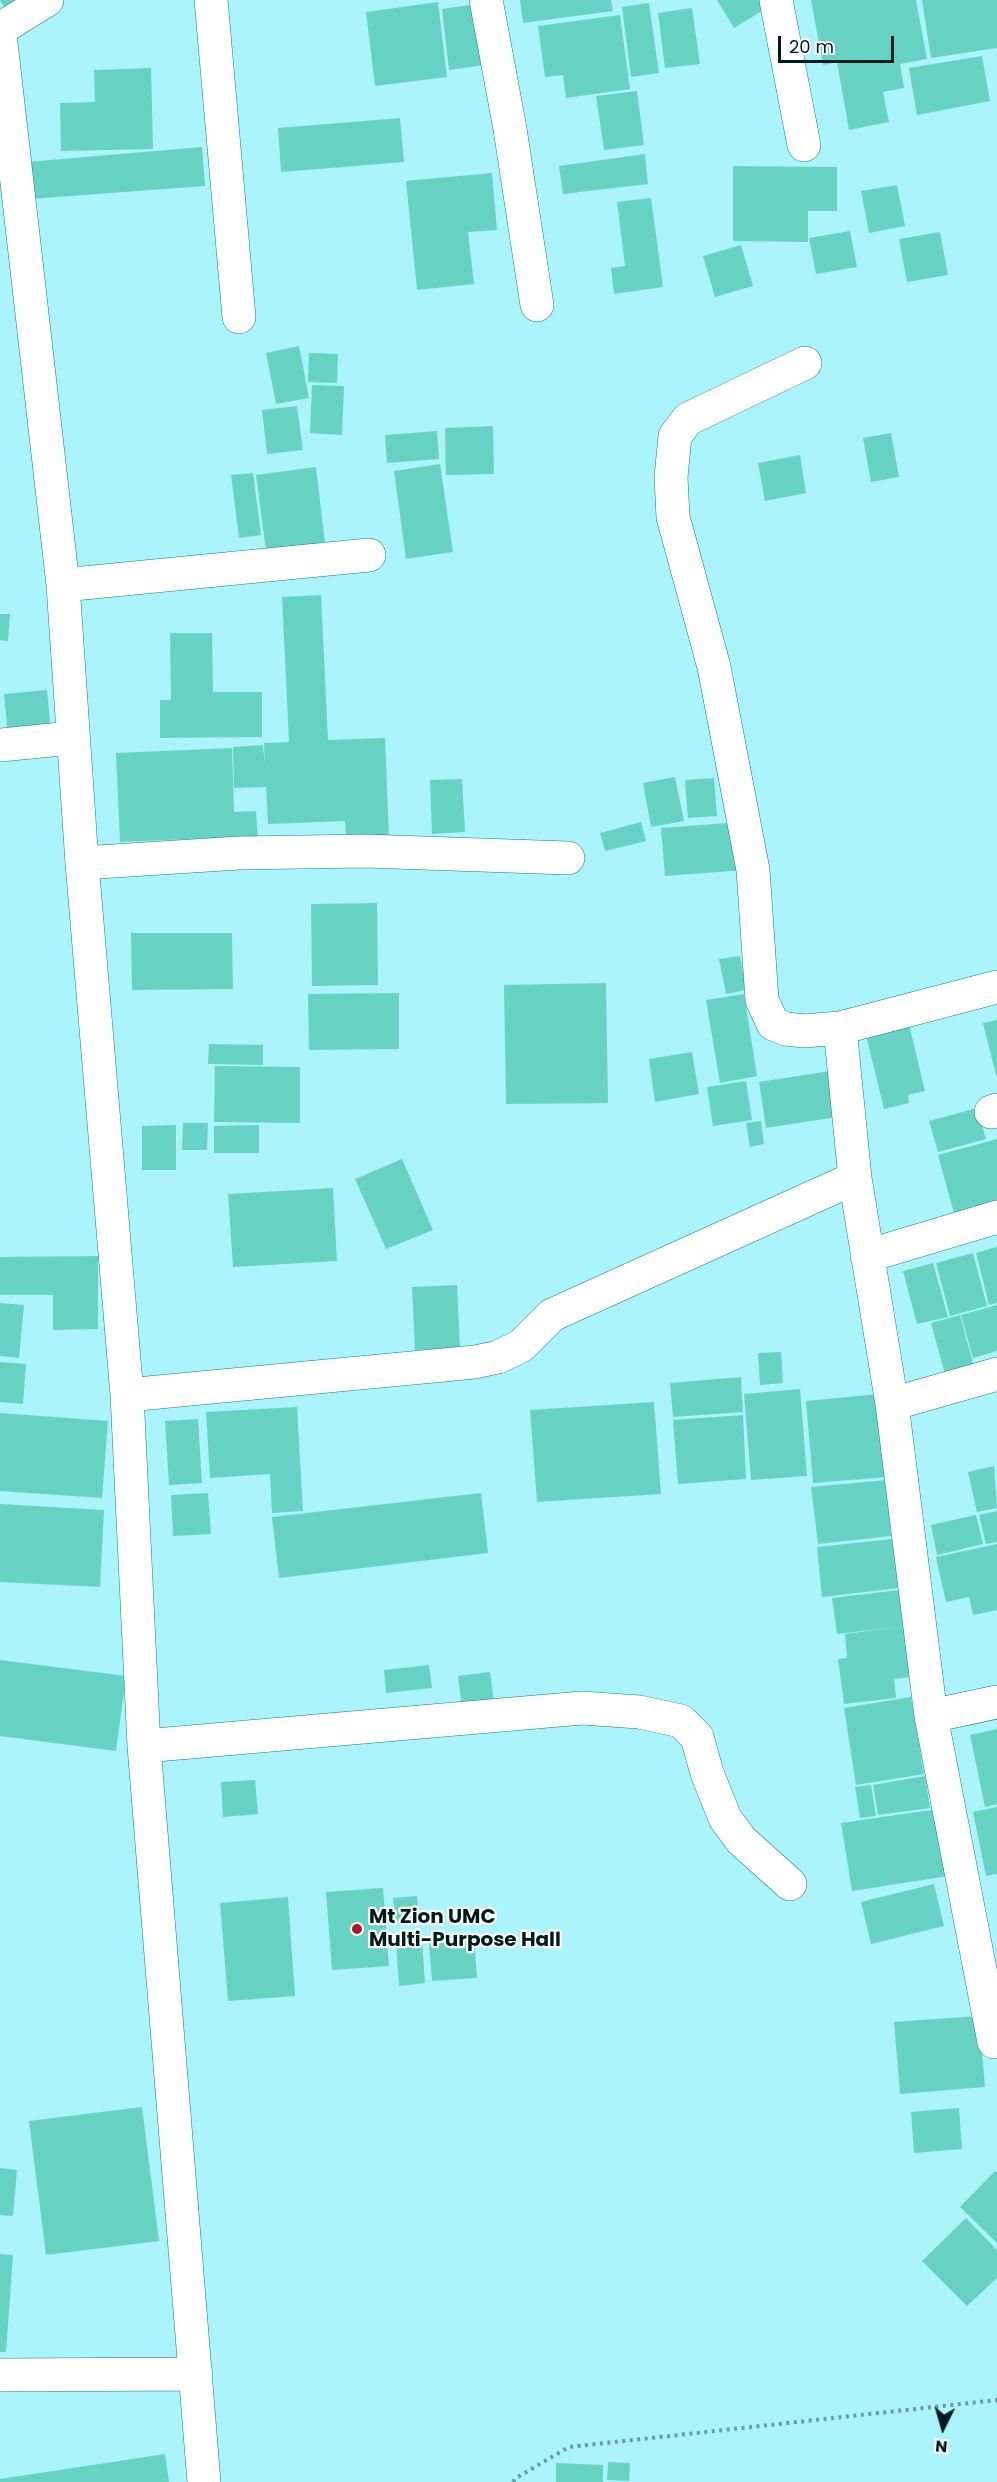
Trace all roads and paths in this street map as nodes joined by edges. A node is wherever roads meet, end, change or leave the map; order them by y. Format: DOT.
graph roads {
  1 [pos="47,0"];
  2 [pos="211,0"];
  3 [pos="486,0"];
  4 [pos="776,0"];
  5 [pos="0,29"];
  6 [pos="0,34"];
  7 [pos="804,145"];
  8 [pos="537,305"];
  9 [pos="239,317"];
  10 [pos="805,363"];
  11 [pos="369,555"];
  12 [pos="63,585"];
  13 [pos="72,738"];
  14 [pos="0,745"];
  15 [pos="568,858"];
  16 [pos="82,863"];
  17 [pos="997,987"];
  18 [pos="840,1028"];
  19 [pos="855,1178"];
  20 [pos="997,1217"];
  21 [pos="867,1256"];
  22 [pos="997,1374"];
  23 [pos="127,1395"];
  24 [pos="892,1404"];
  25 [pos="997,1702"];
  26 [pos="931,1716"];
  27 [pos="144,1746"];
  28 [pos="790,1884"];
  29 [pos="994,2042"];
  30 [pos="196,2374"];
  31 [pos="0,2375"];
  32 [pos="997,2400"];
  33 [pos="204,2482"];
  34 [pos="513,2482"];
  1 -- 5 [label="street"];
  2 -- 9 [label="street"];
  3 -- 8 [label="street"];
  4 -- 7 [label="street"];
  6 -- 12 [label="street"];
  10 -- 18 [label="street"];
  11 -- 12 [label="street"];
  12 -- 13 [label="street"];
  13 -- 14 [label="street"];
  13 -- 16 [label="street"];
  15 -- 16 [label="street"];
  16 -- 23 [label="street"];
  17 -- 18 [label="street"];
  18 -- 19 [label="street"];
  19 -- 21 [label="street"];
  19 -- 23 [label="street"];
  20 -- 21 [label="street"];
  21 -- 24 [label="street"];
  22 -- 24 [label="street"];
  23 -- 27 [label="street"];
  24 -- 26 [label="street"];
  25 -- 26 [label="street"];
  26 -- 29 [label="street"];
  27 -- 28 [label="street"];
  27 -- 30 [label="street"];
  30 -- 31 [label="street"];
  30 -- 33 [label="street"];
  32 -- 34 [label="path"];
}
